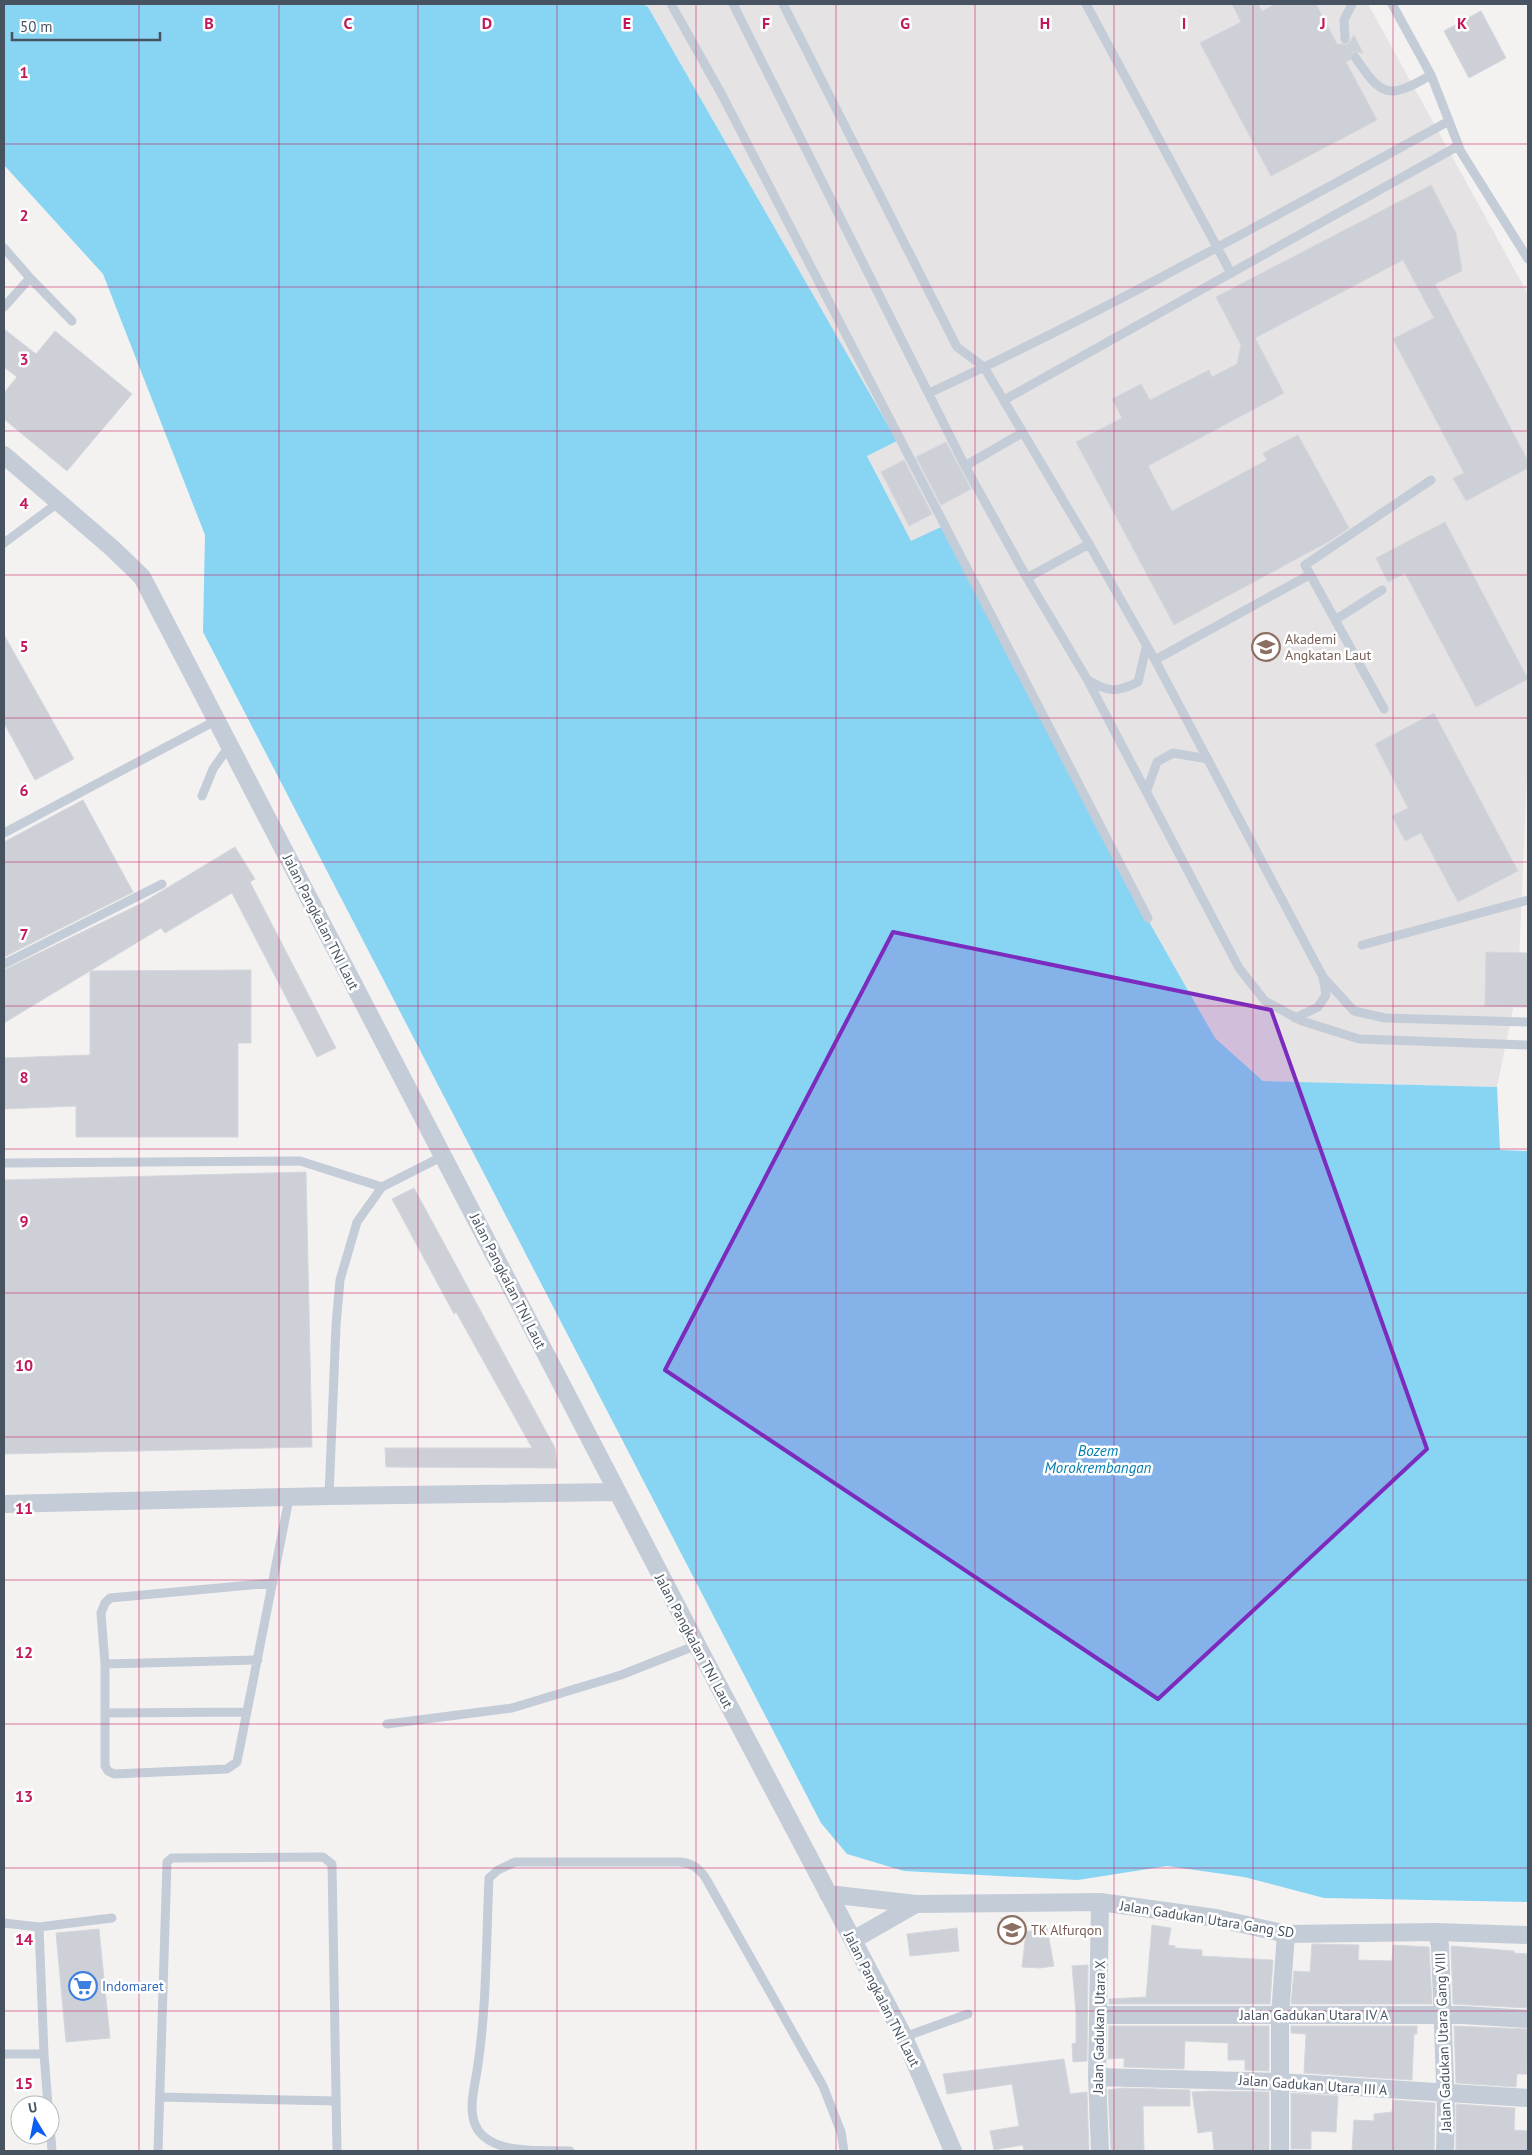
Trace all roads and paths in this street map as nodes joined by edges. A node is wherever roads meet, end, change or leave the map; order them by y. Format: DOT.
graph roads {
  1 [pos="671,4"];
  2 [pos="733,4"];
  3 [pos="782,4"];
  4 [pos="1086,4"];
  5 [pos="1352,4"];
  6 [pos="1392,4"];
  7 [pos="1345,39"];
  8 [pos="1355,57"];
  9 [pos="1431,75"];
  10 [pos="1449,121"];
  11 [pos="1458,146"];
  12 [pos="4,248"];
  13 [pos="1216,248"];
  14 [pos="1528,259"];
  15 [pos="1231,273"];
  16 [pos="30,278"];
  17 [pos="4,306"];
  18 [pos="72,321"];
  19 [pos="984,368"];
  20 [pos="929,393"];
  21 [pos="1004,400"];
  22 [pos="1022,434"];
  23 [pos="4,455"];
  24 [pos="965,466"];
  25 [pos="1431,480"];
  26 [pos="59,502"];
  27 [pos="4,542"];
  28 [pos="1089,544"];
  29 [pos="1309,575"];
  30 [pos="1027,578"];
  31 [pos="1382,590"];
  32 [pos="1335,620"];
  33 [pos="1146,648"];
  34 [pos="1155,660"];
  35 [pos="1087,679"];
  36 [pos="1384,709"];
  37 [pos="217,720"];
  38 [pos="230,745"];
  39 [pos="1208,759"];
  40 [pos="1147,790"];
  41 [pos="202,796"];
  42 [pos="4,833"];
  43 [pos="162,884"];
  44 [pos="1528,900"];
  45 [pos="1148,918"];
  46 [pos="1362,944"];
  47 [pos="4,964"];
  48 [pos="1323,977"];
  49 [pos="1295,1018"];
  50 [pos="1528,1022"];
  51 [pos="1528,1044"];
  52 [pos="443,1156"];
  53 [pos="4,1163"];
  54 [pos="382,1187"];
  55 [pos="617,1492"];
  56 [pos="329,1496"];
  57 [pos="289,1499"];
  58 [pos="4,1504"];
  59 [pos="272,1583"];
  60 [pos="696,1646"];
  61 [pos="258,1660"];
  62 [pos="105,1664"];
  63 [pos="247,1712"];
  64 [pos="105,1713"];
  65 [pos="387,1724"];
  66 [pos="828,1894"];
  67 [pos="1100,1902"];
  68 [pos="916,1904"];
  69 [pos="112,1918"];
  70 [pos="4,1923"];
  71 [pos="39,1927"];
  72 [pos="1437,1932"];
  73 [pos="1286,1934"];
  74 [pos="1528,1935"];
  75 [pos="853,1940"];
  76 [pos="968,2014"];
  77 [pos="1100,2015"];
  78 [pos="1280,2015"];
  79 [pos="1442,2015"];
  80 [pos="1528,2019"];
  81 [pos="904,2037"];
  82 [pos="4,2054"];
  83 [pos="44,2054"];
  84 [pos="1097,2077"];
  85 [pos="1279,2082"];
  86 [pos="1445,2094"];
  87 [pos="47,2095"];
  88 [pos="160,2097"];
  89 [pos="1528,2098"];
  90 [pos="336,2101"];
  91 [pos="158,2151"];
  92 [pos="337,2151"];
  93 [pos="570,2151"];
  94 [pos="844,2151"];
  95 [pos="954,2151"];
  96 [pos="1100,2151"];
  97 [pos="1280,2151"];
  98 [pos="1445,2151"];
  1 -- 45 [label="lane"];
  2 -- 20 [label="lane"];
  3 -- 19 [label="lane"];
  4 -- 13 [label="lane"];
  5 -- 7 [label="lane"];
  6 -- 9 [label="lane"];
  8 -- 9 [label="lane"];
  9 -- 10 [label="lane"];
  10 -- 11 [label="lane"];
  10 -- 13 [label="lane"];
  11 -- 14 [label="lane"];
  11 -- 15 [label="lane"];
  12 -- 16 [label="lane"];
  13 -- 15 [label="lane"];
  13 -- 19 [label="lane"];
  15 -- 21 [label="lane"];
  16 -- 17 [label="lane"];
  16 -- 18 [label="lane"];
  19 -- 20 [label="lane"];
  19 -- 21 [label="lane"];
  20 -- 24 [label="lane"];
  21 -- 22 [label="lane"];
  22 -- 24 [label="lane"];
  22 -- 28 [label="lane"];
  23 -- 26 [label="street, Jalan Pangkalan TNI Laut"];
  24 -- 30 [label="lane"];
  25 -- 29 [label="lane"];
  26 -- 27 [label="lane"];
  26 -- 37 [label="street, Jalan Pangkalan TNI Laut"];
  28 -- 30 [label="lane"];
  28 -- 33 [label="lane"];
  29 -- 32 [label="lane"];
  29 -- 34 [label="lane"];
  30 -- 35 [label="lane"];
  31 -- 32 [label="lane"];
  32 -- 36 [label="lane"];
  33 -- 34 [label="lane"];
  33 -- 35 [label="lane"];
  34 -- 39 [label="lane"];
  35 -- 40 [label="lane"];
  37 -- 38 [label="street, Jalan Pangkalan TNI Laut"];
  37 -- 42 [label="lane"];
  38 -- 41 [label="lane"];
  38 -- 52 [label="street, Jalan Pangkalan TNI Laut"];
  39 -- 40 [label="lane"];
  39 -- 48 [label="lane"];
  40 -- 49 [label="lane"];
  43 -- 47 [label="lane"];
  44 -- 46 [label="lane"];
  48 -- 49 [label="lane"];
  48 -- 50 [label="lane"];
  49 -- 51 [label="lane"];
  52 -- 54 [label="lane"];
  52 -- 55 [label="street, Jalan Pangkalan TNI Laut"];
  53 -- 54 [label="lane"];
  54 -- 56 [label="lane"];
  55 -- 56 [label="street"];
  55 -- 60 [label="street, Jalan Pangkalan TNI Laut"];
  56 -- 57 [label="street"];
  57 -- 58 [label="street"];
  57 -- 59 [label="lane"];
  59 -- 61 [label="lane"];
  59 -- 62 [label="lane"];
  60 -- 65 [label="lane"];
  60 -- 66 [label="street, Jalan Pangkalan TNI Laut"];
  61 -- 62 [label="lane"];
  61 -- 63 [label="lane"];
  62 -- 64 [label="lane"];
  63 -- 64 [label="lane"];
  63 -- 64 [label="lane"];
  66 -- 68 [label="street, Jalan Gadukan Utara Gang SD"];
  66 -- 75 [label="street, Jalan Pangkalan TNI Laut"];
  67 -- 68 [label="street, Jalan Gadukan Utara Gang SD"];
  67 -- 73 [label="street, Jalan Gadukan Utara Gang SD"];
  67 -- 77 [label="street, Jalan Gadukan Utara X"];
  68 -- 75 [label="street, Jalan Gadukan Utara Gang SD"];
  69 -- 71 [label="lane"];
  70 -- 71 [label="lane"];
  71 -- 83 [label="lane"];
  72 -- 73 [label="street, Jalan Gadukan Utara Gang SD"];
  72 -- 74 [label="street, Jalan Gadukan Utara Gang SD"];
  72 -- 79 [label="street, Jalan Gadukan Utara Gang VIII"];
  73 -- 78 [label="street"];
  75 -- 81 [label="street, Jalan Pangkalan TNI Laut"];
  76 -- 81 [label="lane"];
  77 -- 78 [label="street, Jalan Gadukan Utara IV A"];
  77 -- 84 [label="street, Jalan Gadukan Utara X"];
  78 -- 79 [label="street, Jalan Gadukan Utara IV A"];
  78 -- 85 [label="street"];
  79 -- 80 [label="street, Jalan Gadukan Utara IV A"];
  79 -- 86 [label="street, Jalan Gadukan Utara Gang VIII"];
  81 -- 95 [label="street, Jalan Pangkalan TNI Laut"];
  82 -- 83 [label="lane"];
  83 -- 87 [label="lane"];
  84 -- 85 [label="street, Jalan Gadukan Utara III A"];
  84 -- 96 [label="street, Jalan Gadukan Utara X"];
  85 -- 86 [label="street, Jalan Gadukan Utara III A"];
  85 -- 97 [label="street"];
  86 -- 89 [label="street, Jalan Gadukan Utara III A"];
  86 -- 98 [label="street, Jalan Gadukan Utara Gang VIII"];
  88 -- 90 [label="lane"];
  88 -- 90 [label="lane"];
  88 -- 91 [label="lane"];
  90 -- 92 [label="lane"];
  93 -- 94 [label="lane"];
}
